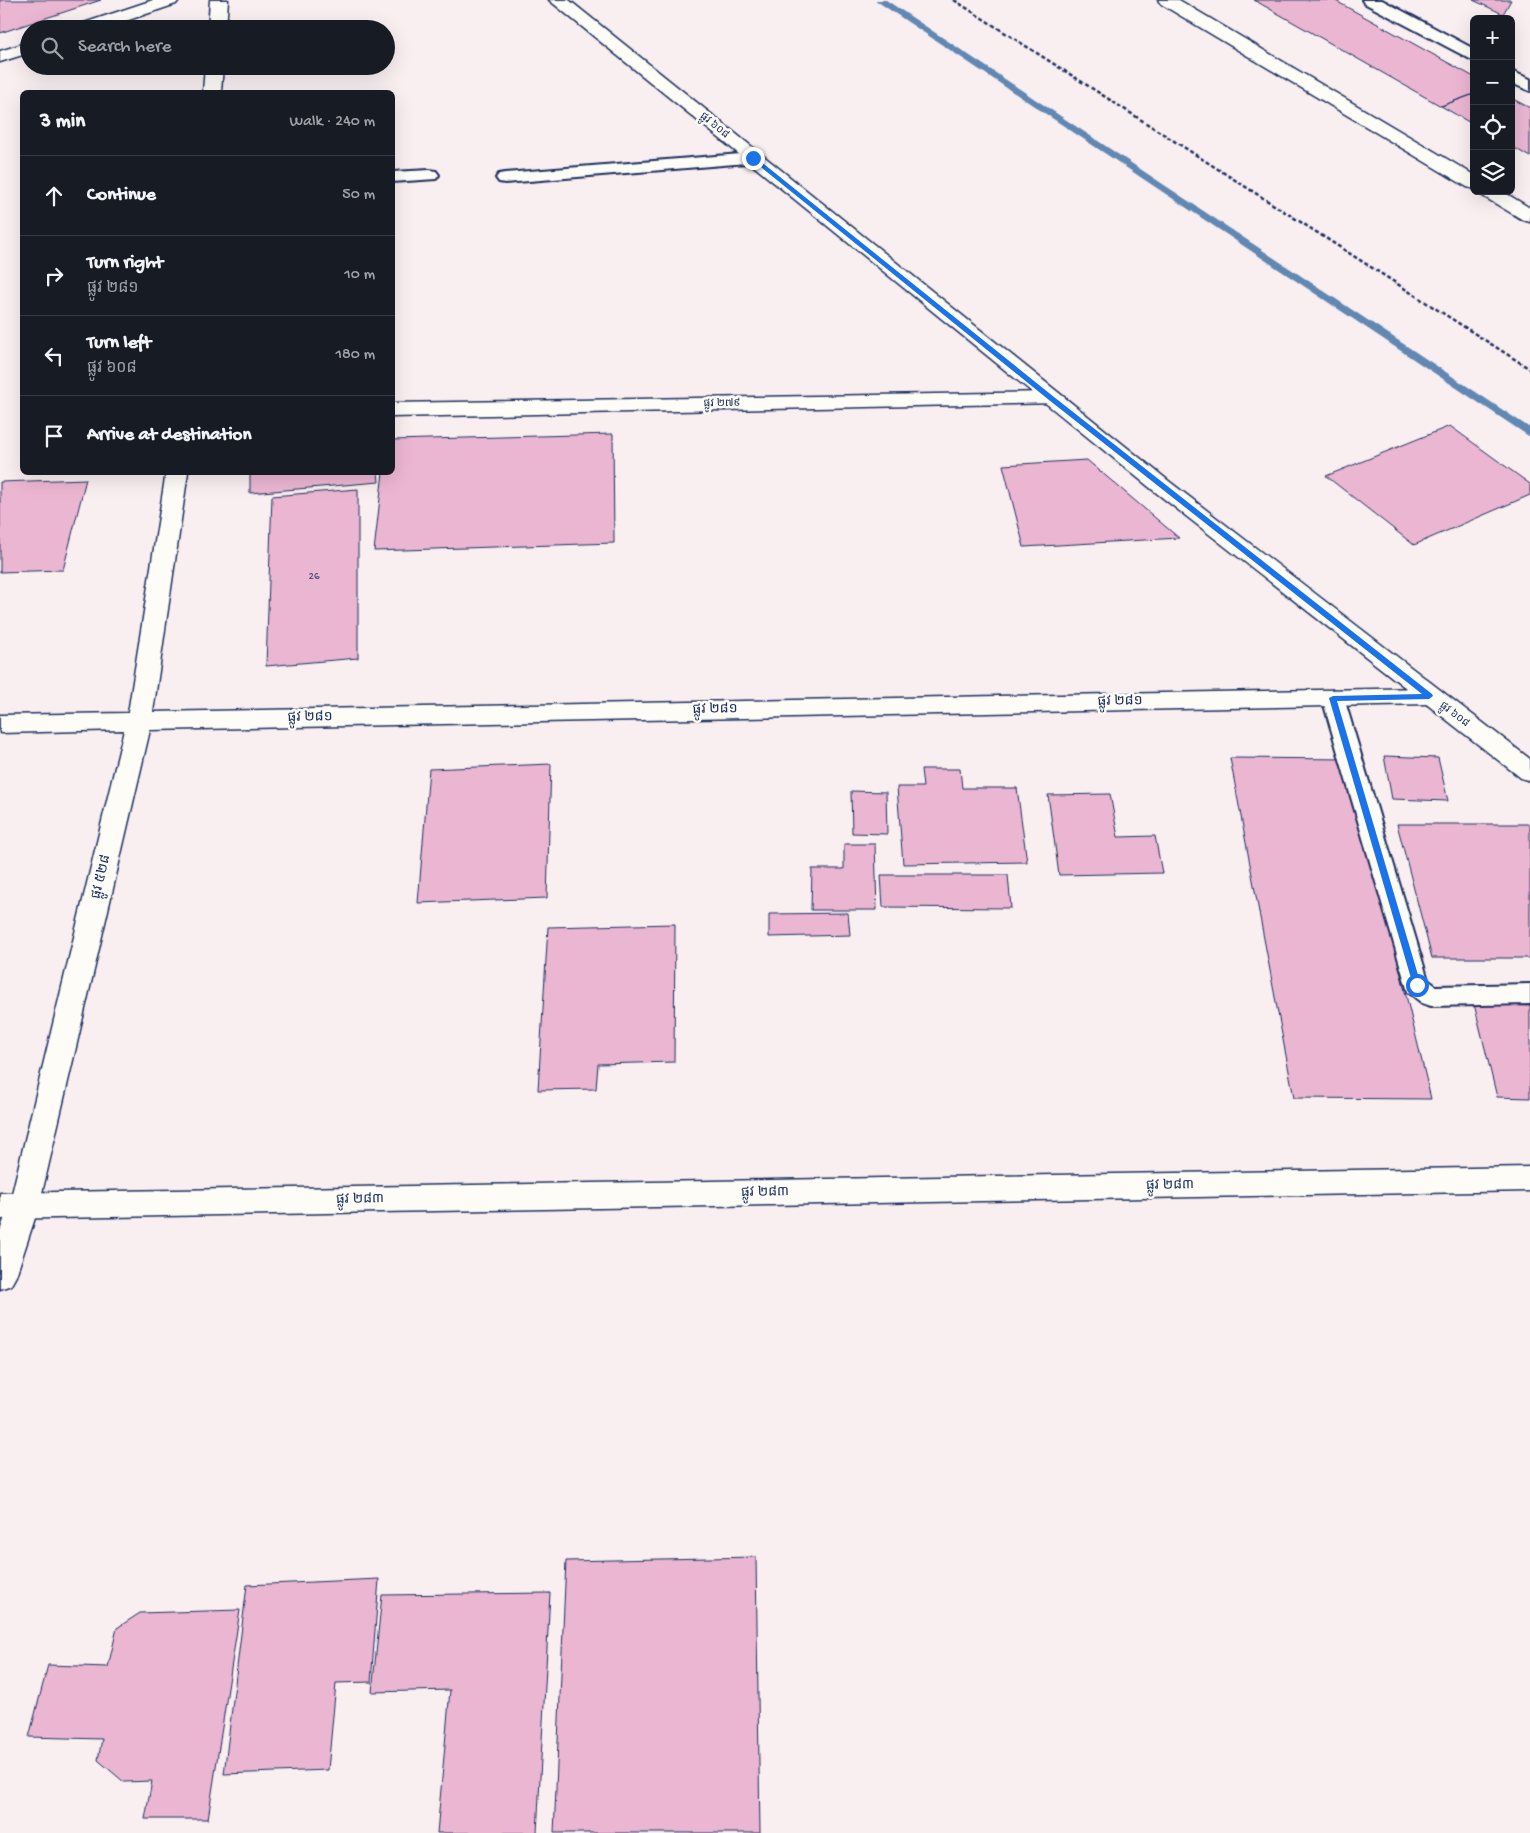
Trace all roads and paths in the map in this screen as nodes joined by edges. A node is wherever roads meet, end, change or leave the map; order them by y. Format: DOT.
graph roads {
  1 [pos="170,0"];
  2 [pos="219,0"];
  3 [pos="558,0"];
  4 [pos="954,0"];
  5 [pos="1168,0"];
  6 [pos="1370,0"];
  7 [pos="111,20"];
  8 [pos="218,20"];
  9 [pos="20,50"];
  10 [pos="1470,54"];
  11 [pos="0,57"];
  12 [pos="213,75"];
  13 [pos="1515,78"];
  14 [pos="1530,86"];
  15 [pos="212,90"];
  16 [pos="753,158"];
  17 [pos="430,176"];
  18 [pos="395,177"];
  19 [pos="504,178"];
  20 [pos="1470,181"];
  21 [pos="1495,195"];
  22 [pos="1530,216"];
  23 [pos="1530,369"];
  24 [pos="1051,398"];
  25 [pos="395,410"];
  26 [pos="177,475"];
  27 [pos="1429,696"];
  28 [pos="1333,698"];
  29 [pos="139,721"];
  30 [pos="0,724"];
  31 [pos="1530,772"];
  32 [pos="1530,994"];
  33 [pos="1530,1179"];
  34 [pos="12,1206"];
  35 [pos="0,1276"];
  1 -- 7 [label="street"];
  2 -- 8 [label="street"];
  3 -- 16 [label="street, ផ្លូវ ៦០៨"];
  4 -- 23 [label="path"];
  5 -- 20 [label="street"];
  6 -- 10 [label="lane"];
  9 -- 11 [label="street"];
  12 -- 15 [label="street"];
  13 -- 14 [label="lane"];
  16 -- 19 [label="lane"];
  16 -- 24 [label="street, ផ្លូវ ៦០៨"];
  17 -- 18 [label="lane"];
  21 -- 22 [label="street"];
  24 -- 25 [label="street, ផ្លូវ ២៧៩"];
  24 -- 27 [label="street, ផ្លូវ ៦០៨"];
  26 -- 29 [label="street, ផ្លូវ ៥២៨"];
  27 -- 28 [label="street, ផ្លូវ ២៨១"];
  27 -- 31 [label="street, ផ្លូវ ៦០៨"];
  28 -- 29 [label="street, ផ្លូវ ២៨១"];
  28 -- 32 [label="lane"];
  29 -- 30 [label="street, ផ្លូវ ២៨១"];
  29 -- 34 [label="street, ផ្លូវ ៥២៨"];
  33 -- 34 [label="street, ផ្លូវ ២៨៣"];
  34 -- 35 [label="street, ផ្លូវ ៥២៨"];
}
